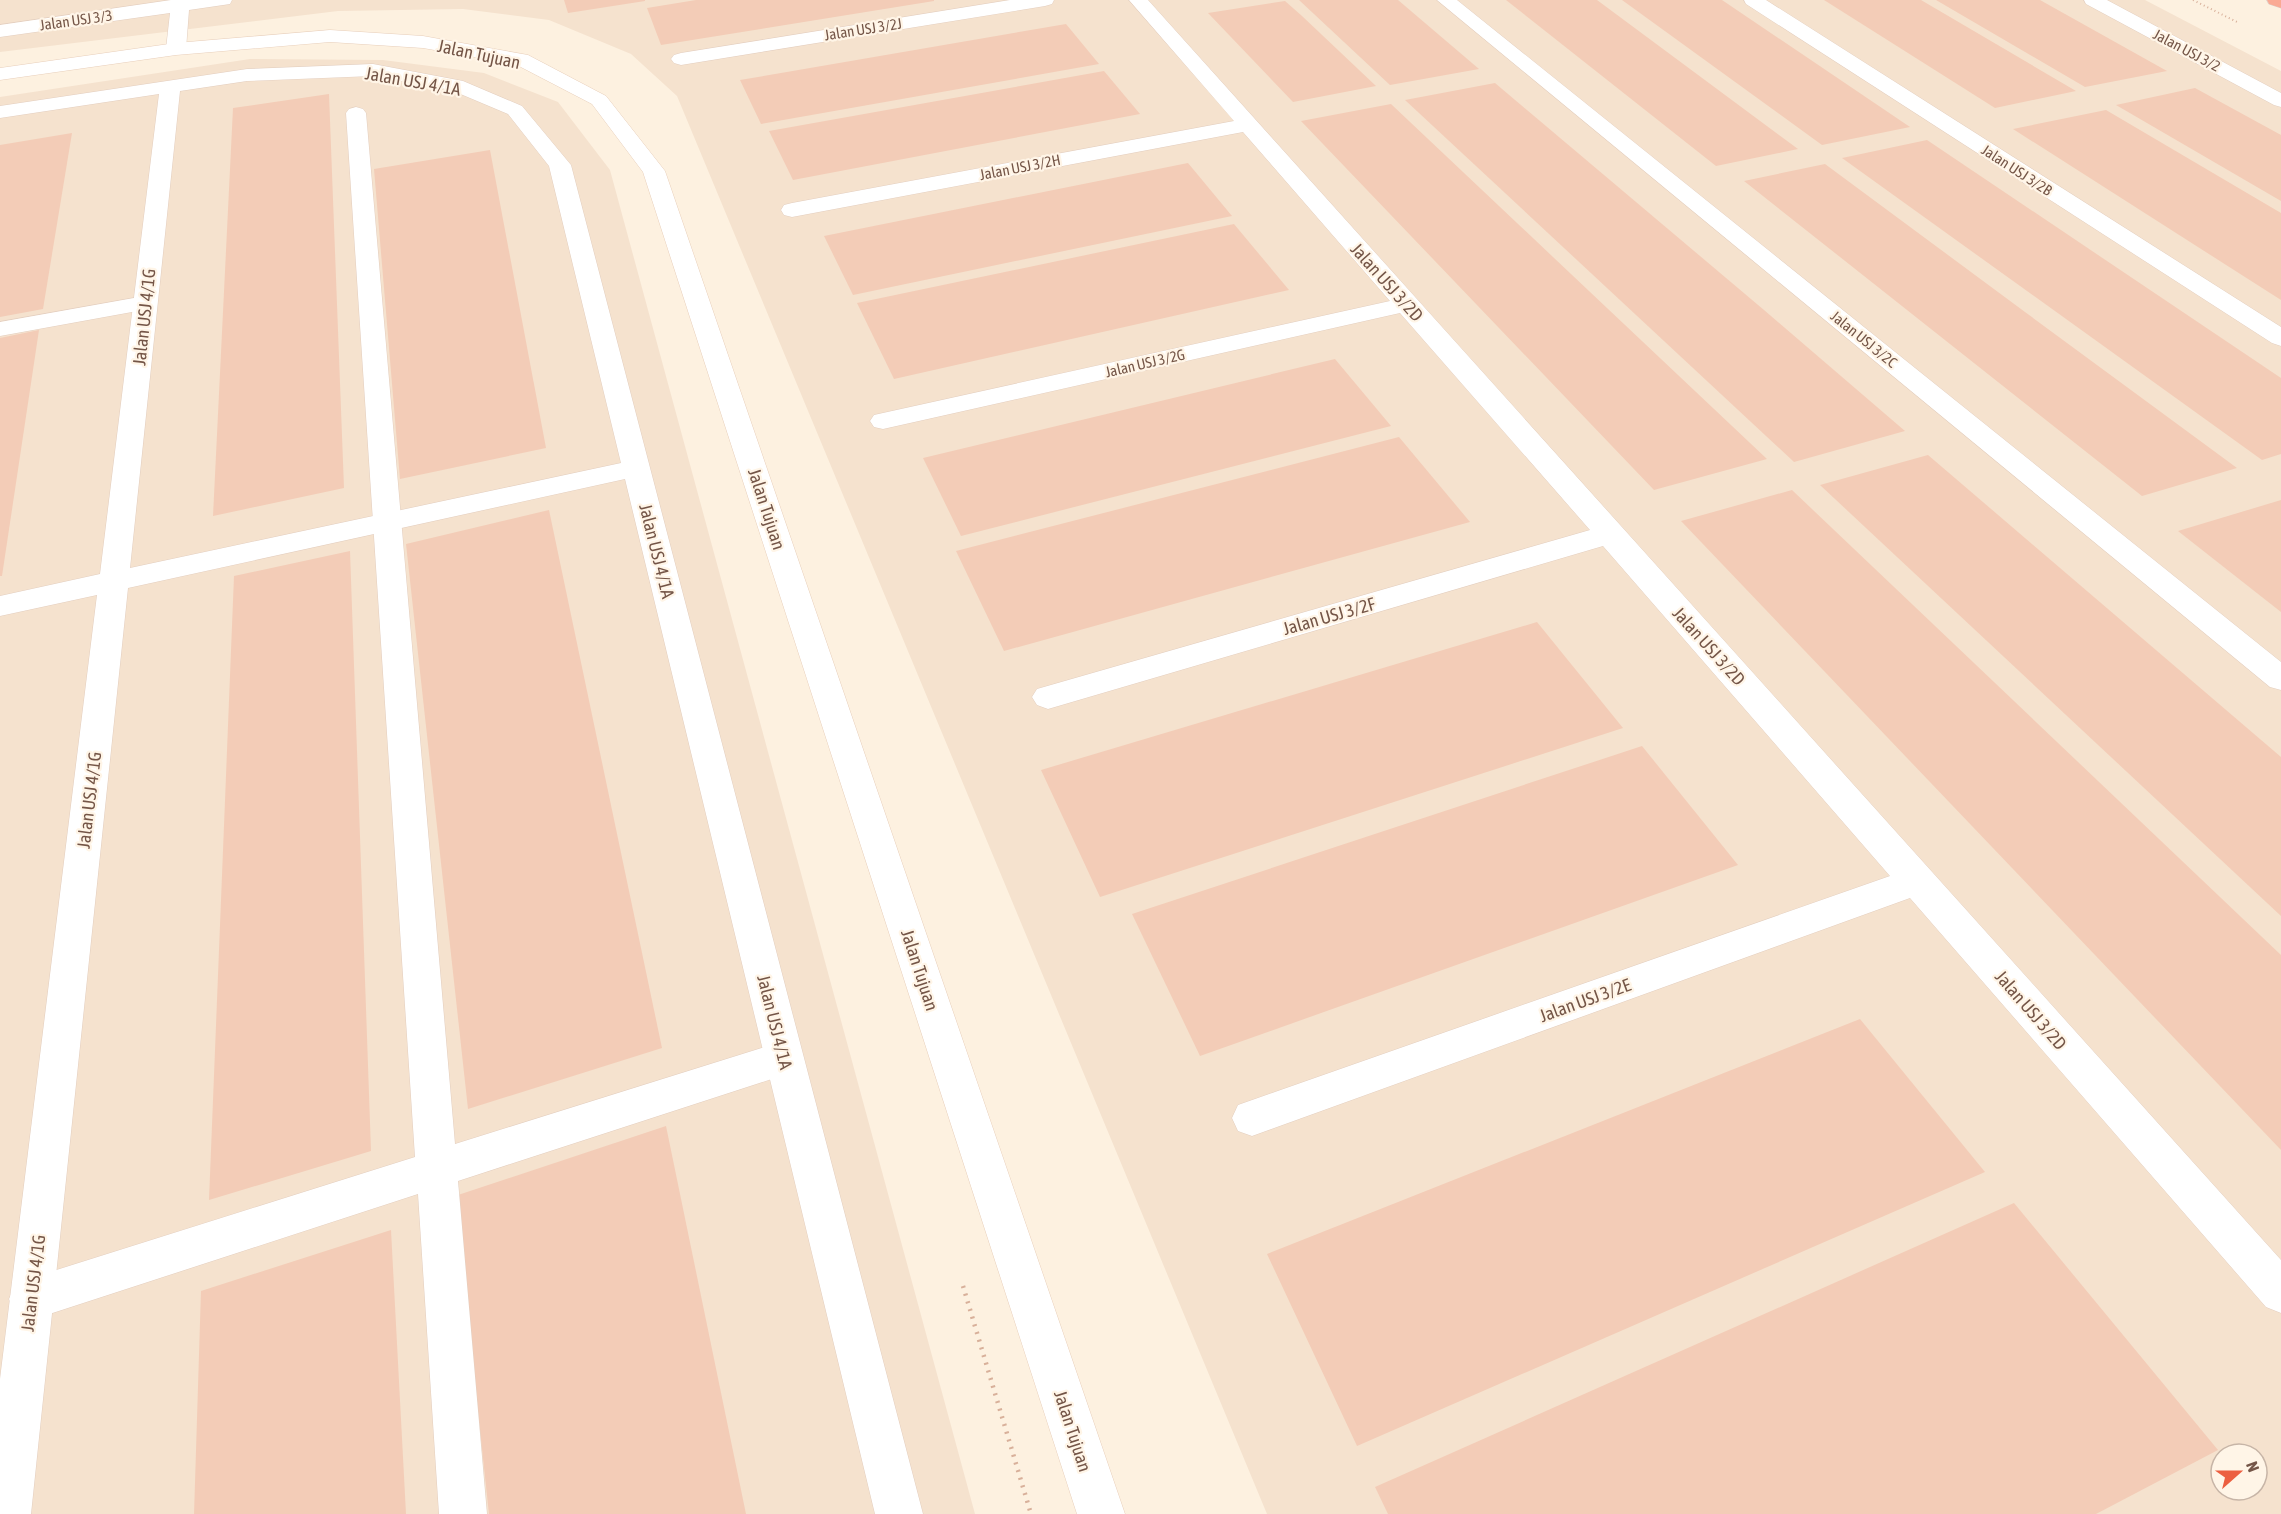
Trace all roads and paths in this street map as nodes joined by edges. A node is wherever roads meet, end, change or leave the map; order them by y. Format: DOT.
graph roads {
  1 [pos="223,0"];
  2 [pos="1045,0"];
  3 [pos="1138,0"];
  4 [pos="1446,0"];
  5 [pos="1753,0"];
  6 [pos="2093,0"];
  7 [pos="2276,0"];
  8 [pos="2281,2"];
  9 [pos="180,3"];
  10 [pos="0,31"];
  11 [pos="176,49"];
  12 [pos="681,59"];
  13 [pos="0,74"];
  14 [pos="170,86"];
  15 [pos="2281,100"];
  16 [pos="0,112"];
  17 [pos="357,113"];
  18 [pos="1247,125"];
  19 [pos="792,210"];
  20 [pos="145,303"];
  21 [pos="1407,304"];
  22 [pos="0,329"];
  23 [pos="2281,338"];
  24 [pos="883,422"];
  25 [pos="636,468"];
  26 [pos="388,522"];
  27 [pos="1611,534"];
  28 [pos="114,582"];
  29 [pos="0,606"];
  30 [pos="2281,679"];
  31 [pos="1048,697"];
  32 [pos="1917,881"];
  33 [pos="784,1058"];
  34 [pos="1252,1118"];
  35 [pos="437,1169"];
  36 [pos="2281,1292"];
  37 [pos="31,1299"];
  38 [pos="7,1514"];
  39 [pos="463,1514"];
  40 [pos="899,1514"];
  41 [pos="1101,1514"];
  1 -- 9 [label="street, Jalan USJ 3/3"];
  2 -- 12 [label="street, Jalan USJ 3/2J"];
  3 -- 18 [label="street, Jalan USJ 3/2D"];
  4 -- 30 [label="street, Jalan USJ 3/2C"];
  5 -- 23 [label="street, Jalan USJ 3/2B"];
  6 -- 15 [label="street, Jalan USJ 3/2"];
  7 -- 8 [label="highway"];
  9 -- 10 [label="street, Jalan USJ 3/3"];
  9 -- 11 [label="street"];
  11 -- 13 [label="street, Jalan Tujuan"];
  11 -- 41 [label="street, Jalan Tujuan"];
  14 -- 16 [label="street, Jalan USJ 4/1A"];
  14 -- 20 [label="street, Jalan USJ 4/1G"];
  14 -- 25 [label="street, Jalan USJ 4/1A"];
  17 -- 26 [label="street"];
  18 -- 19 [label="street, Jalan USJ 3/2H"];
  18 -- 21 [label="street, Jalan USJ 3/2D"];
  20 -- 22 [label="street"];
  20 -- 28 [label="street, Jalan USJ 4/1G"];
  21 -- 24 [label="street, Jalan USJ 3/2G"];
  21 -- 27 [label="street, Jalan USJ 3/2D"];
  25 -- 26 [label="street"];
  25 -- 33 [label="street, Jalan USJ 4/1A"];
  26 -- 28 [label="street"];
  26 -- 35 [label="street"];
  27 -- 31 [label="street, Jalan USJ 3/2F"];
  27 -- 32 [label="street, Jalan USJ 3/2D"];
  28 -- 29 [label="street"];
  28 -- 37 [label="street, Jalan USJ 4/1G"];
  32 -- 34 [label="street, Jalan USJ 3/2E"];
  32 -- 36 [label="street, Jalan USJ 3/2D"];
  33 -- 35 [label="street"];
  33 -- 40 [label="street, Jalan USJ 4/1A"];
  35 -- 37 [label="street"];
  35 -- 39 [label="street"];
  37 -- 38 [label="street, Jalan USJ 4/1G"];
}
